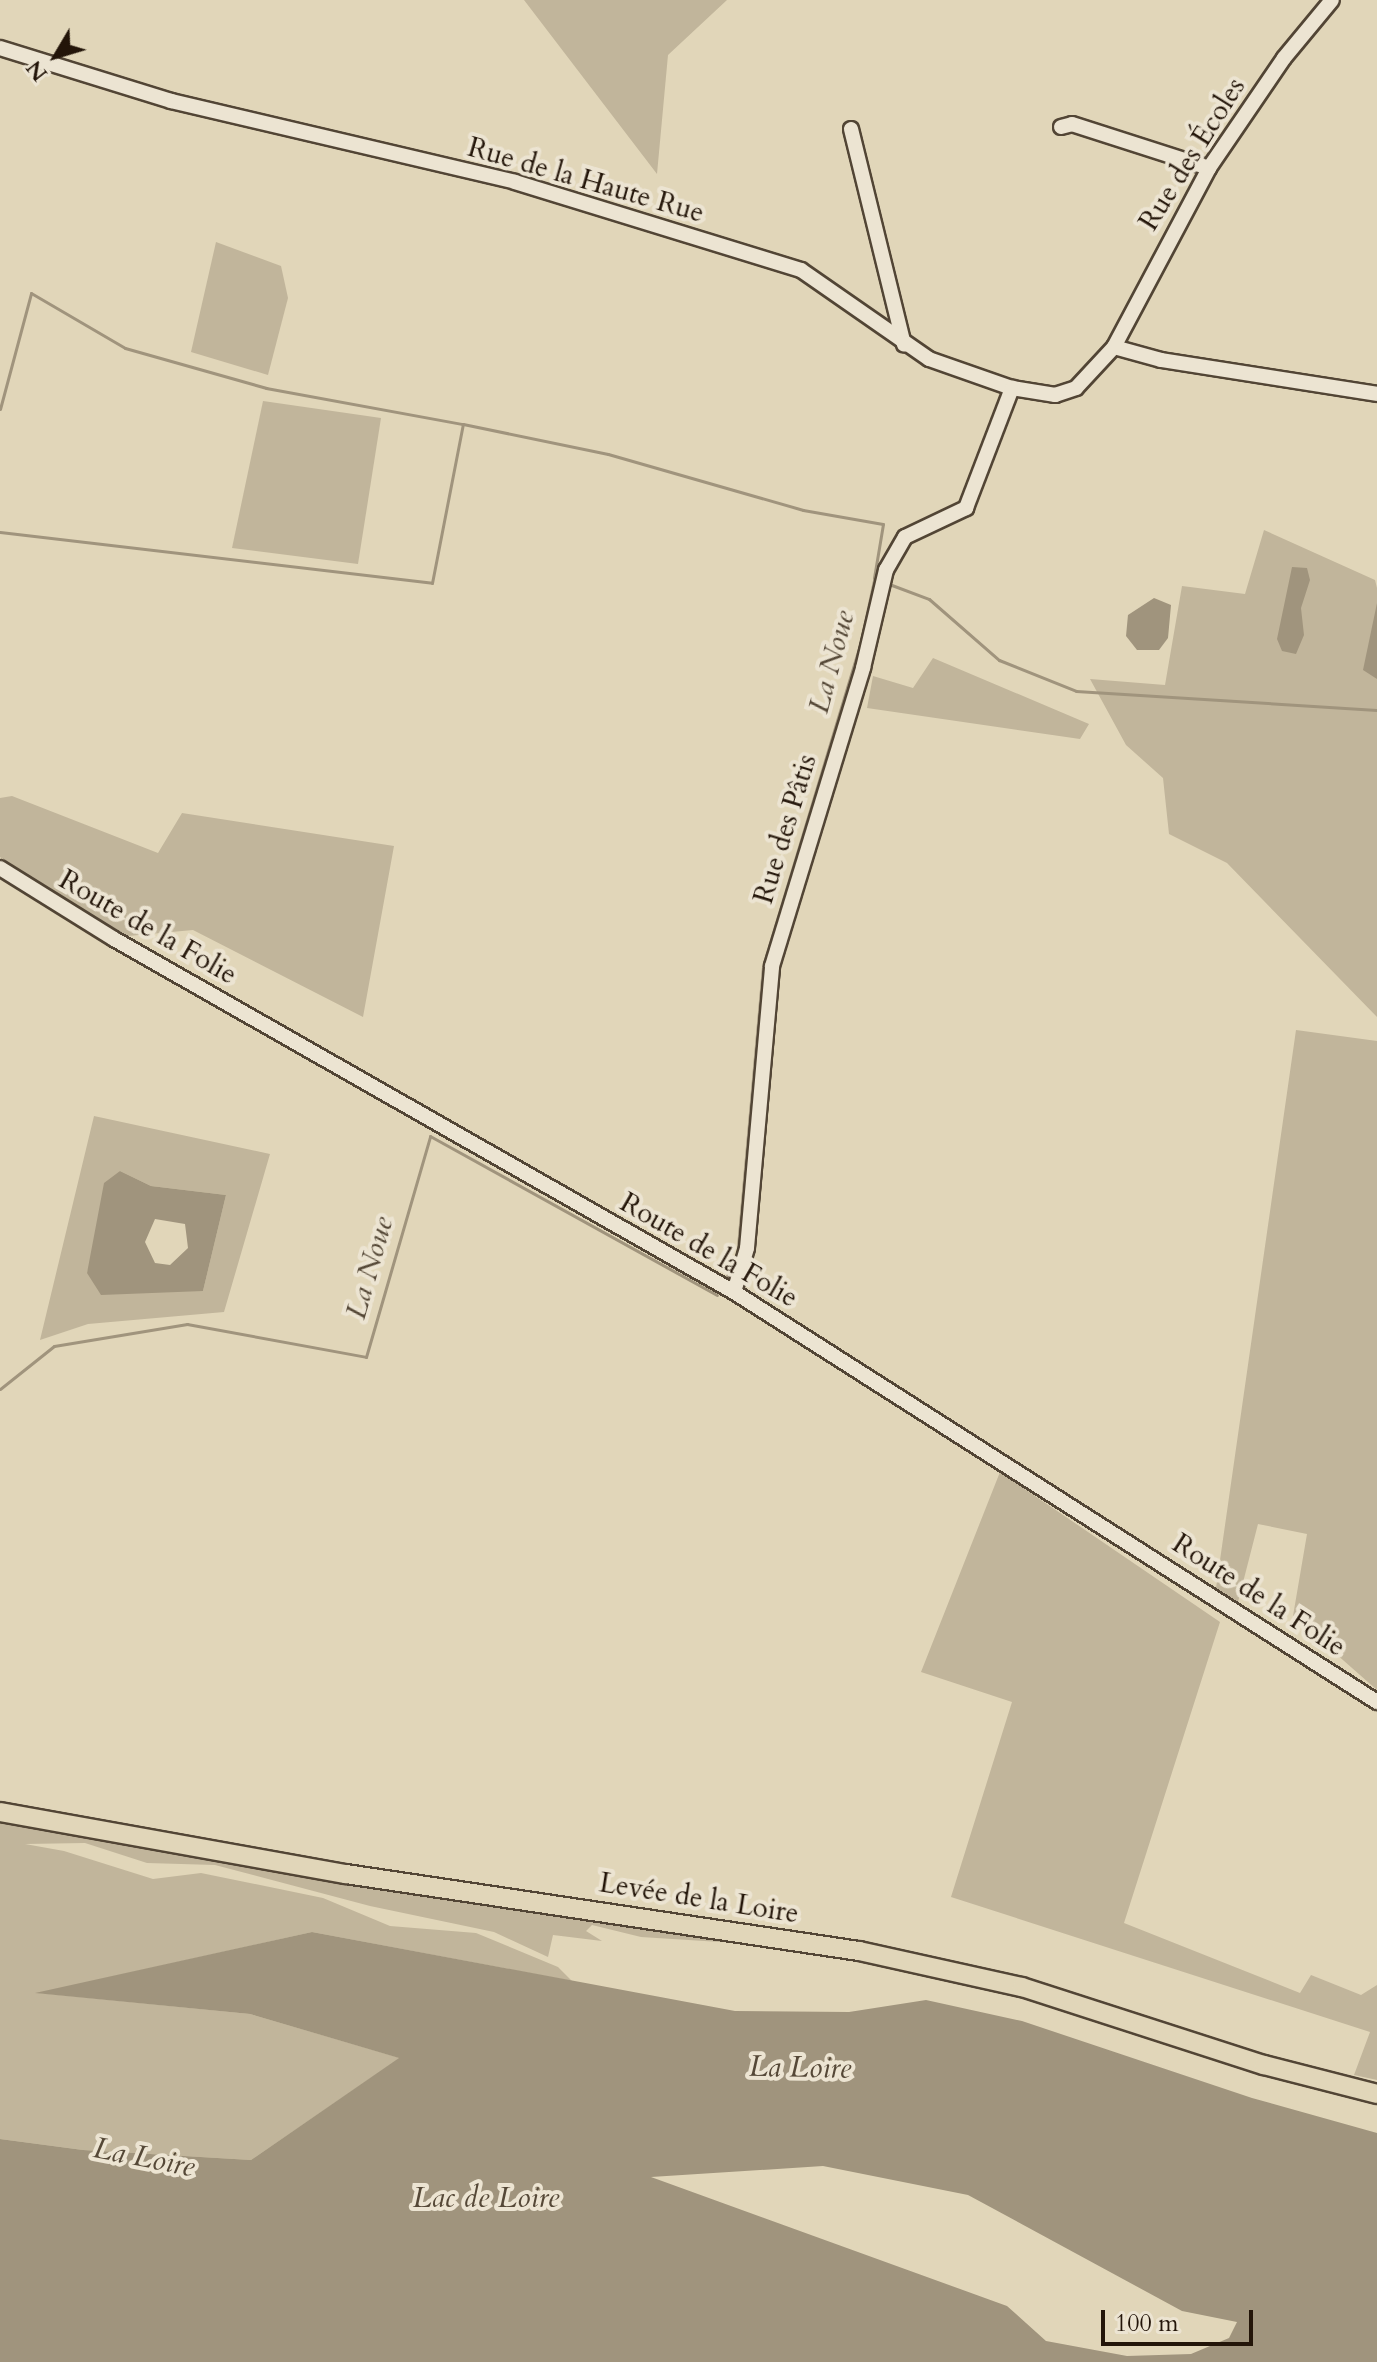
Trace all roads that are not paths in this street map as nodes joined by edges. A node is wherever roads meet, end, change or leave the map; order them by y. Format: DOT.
graph roads {
  1 [pos="1332,0"];
  2 [pos="0,48"];
  3 [pos="1061,127"];
  4 [pos="851,129"];
  5 [pos="1209,168"];
  6 [pos="904,345"];
  7 [pos="1114,347"];
  8 [pos="1012,388"];
  9 [pos="1377,394"];
  10 [pos="0,868"];
  11 [pos="734,1292"];
  12 [pos="1377,1702"];
  13 [pos="0,1812"];
  14 [pos="1377,2094"];
  1 -- 5 [label="street, Rue des Écoles"];
  2 -- 6 [label="street, Rue de la Haute Rue"];
  3 -- 5 [label="street"];
  4 -- 6 [label="street"];
  5 -- 7 [label="street, Rue des Écoles"];
  6 -- 8 [label="street, Rue de la Haute Rue"];
  7 -- 8 [label="street, Rue de la Haute Rue"];
  7 -- 9 [label="street"];
  8 -- 11 [label="street, Rue des Pâtis"];
  10 -- 11 [label="street, Route de la Folie"];
  11 -- 12 [label="street, Route de la Folie"];
  13 -- 14 [label="main road, Levée de la Loire"];
}
